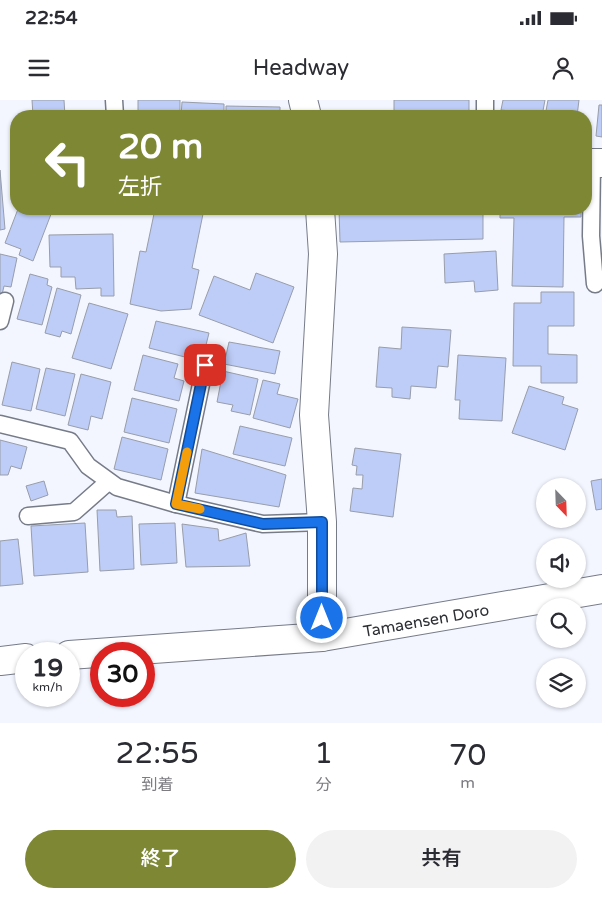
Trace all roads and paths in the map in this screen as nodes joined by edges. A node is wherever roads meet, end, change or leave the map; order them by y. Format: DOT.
graph roads {
  1 [pos="593,163"];
  2 [pos="592,200"];
  3 [pos="320,215"];
  4 [pos="592,215"];
  5 [pos="595,284"];
  6 [pos="5,301"];
  7 [pos="0,321"];
  8 [pos="205,365"];
  9 [pos="0,424"];
  10 [pos="108,482"];
  11 [pos="176,504"];
  12 [pos="28,516"];
  13 [pos="322,522"];
  14 [pos="602,589"];
  15 [pos="322,638"];
  16 [pos="80,654"];
  17 [pos="15,659"];
  18 [pos="0,660"];
  1 -- 2 [label="lane"];
  3 -- 13 [label="street"];
  4 -- 5 [label="lane"];
  6 -- 7 [label="lane"];
  8 -- 11 [label="lane"];
  9 -- 10 [label="lane"];
  10 -- 11 [label="lane"];
  10 -- 12 [label="lane"];
  11 -- 13 [label="lane"];
  13 -- 15 [label="street"];
  14 -- 15 [label="street, Tamaensen Doro"];
  15 -- 16 [label="street, Tamaensen Doro"];
  17 -- 18 [label="street"];
}
